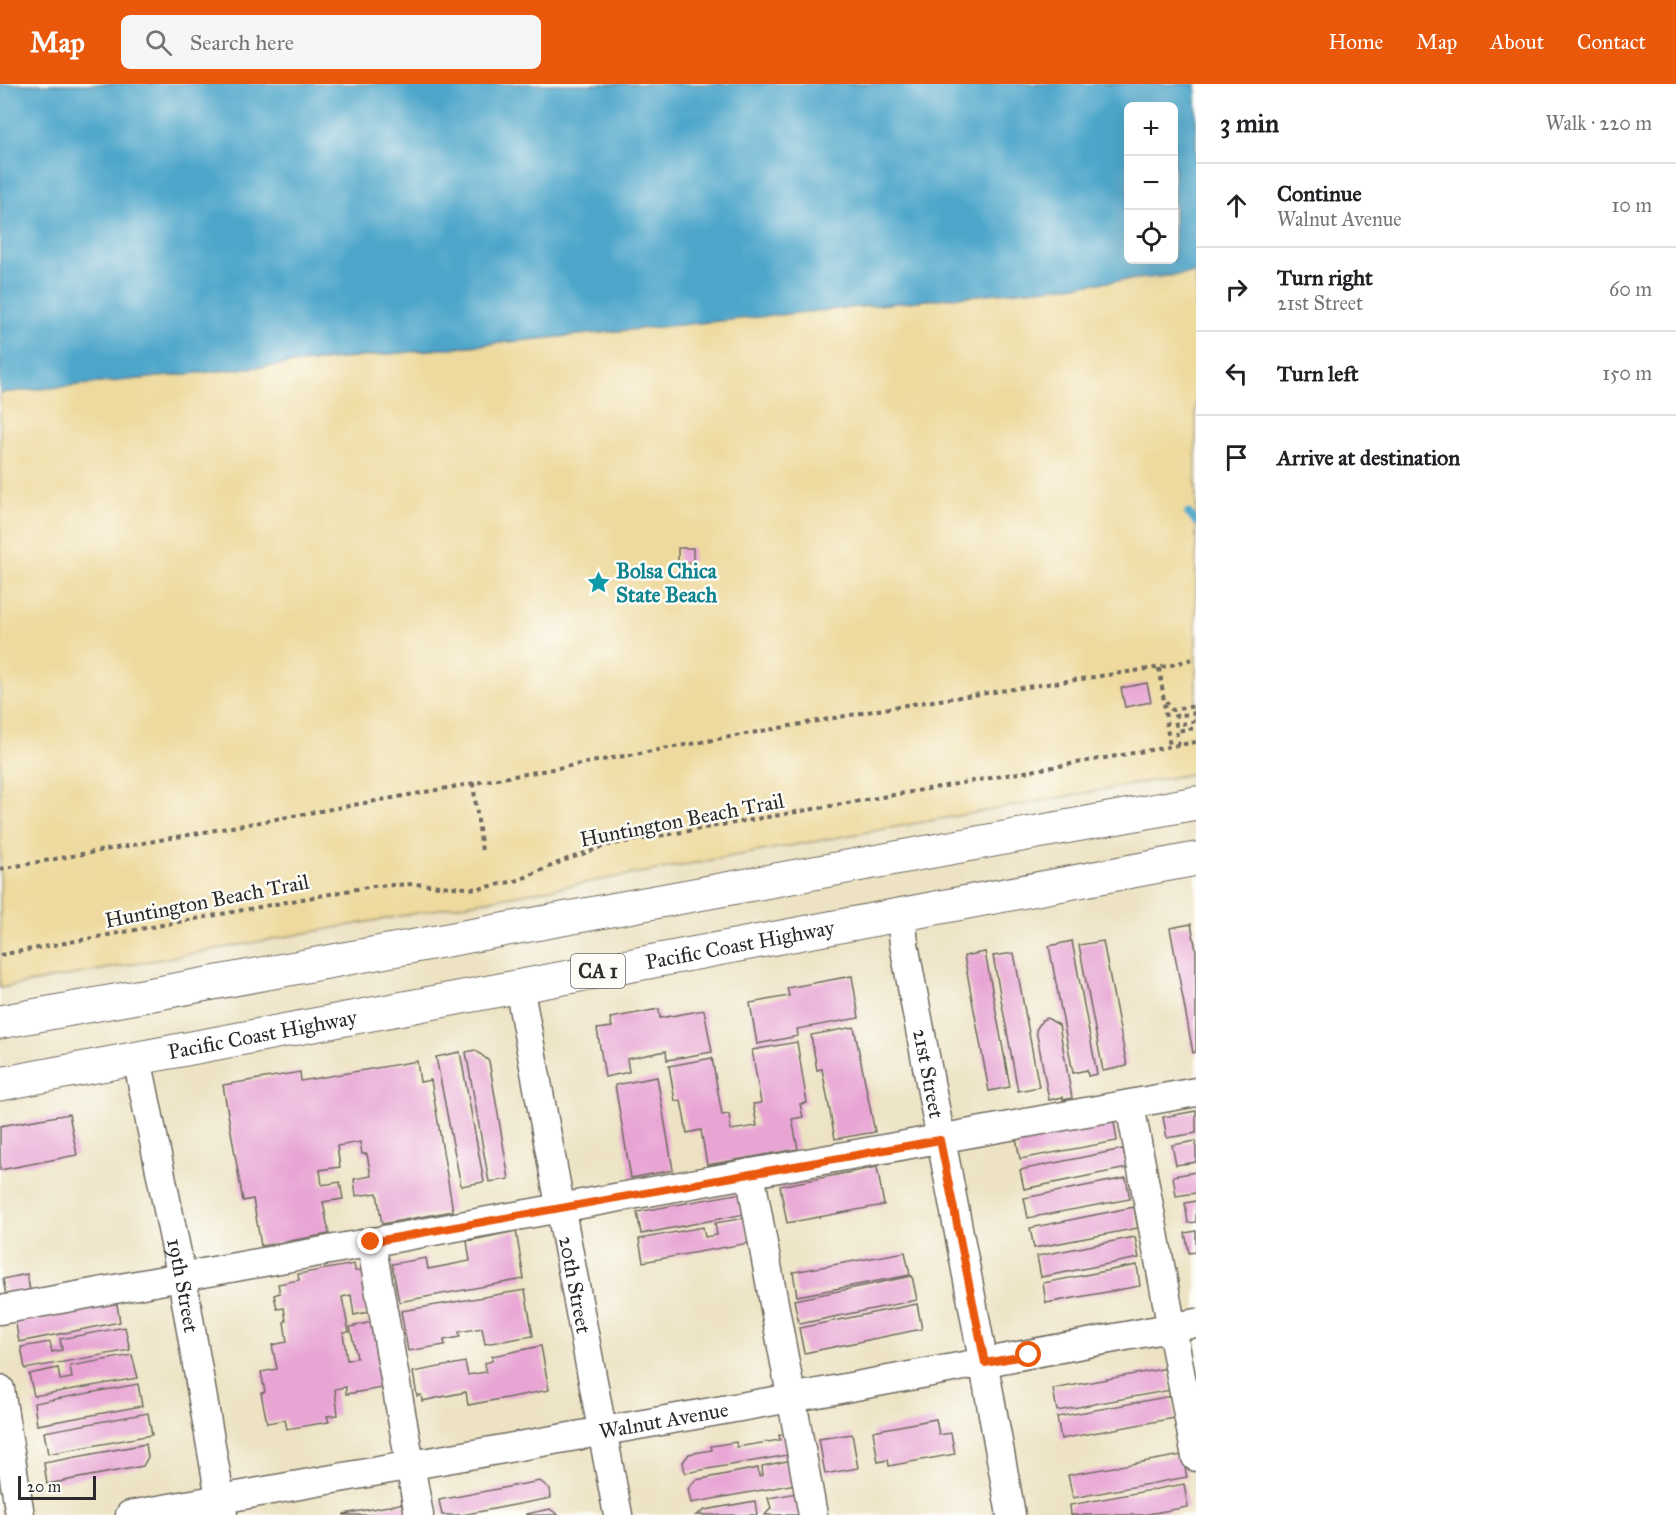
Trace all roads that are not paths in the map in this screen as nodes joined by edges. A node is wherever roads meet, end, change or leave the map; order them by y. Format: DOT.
graph roads {
  1 [pos="1196,803"];
  2 [pos="1196,859"];
  3 [pos="901,914"];
  4 [pos="519,986"];
  5 [pos="0,1022"];
  6 [pos="137,1058"];
  7 [pos="0,1084"];
  8 [pos="1196,1092"];
  9 [pos="1130,1105"];
  10 [pos="940,1140"];
  11 [pos="750,1173"];
  12 [pos="560,1208"];
  13 [pos="371,1242"];
  14 [pos="182,1278"];
  15 [pos="0,1310"];
  16 [pos="1184,1325"];
  17 [pos="985,1363"];
  18 [pos="0,1389"];
  19 [pos="791,1398"];
  20 [pos="603,1431"];
  21 [pos="1196,1457"];
  22 [pos="411,1466"];
  23 [pos="222,1507"];
  24 [pos="20,1515"];
  25 [pos="130,1515"];
  26 [pos="419,1515"];
  27 [pos="618,1515"];
  28 [pos="813,1515"];
  29 [pos="1011,1515"];
  1 -- 5 [label="highway"];
  2 -- 3 [label="highway, Pacific Coast Highway / CA 1"];
  3 -- 4 [label="highway, Pacific Coast Highway / CA 1"];
  3 -- 10 [label="street, 21st Street"];
  4 -- 6 [label="highway, Pacific Coast Highway / CA 1"];
  4 -- 12 [label="street, 20th Street"];
  6 -- 7 [label="highway, Pacific Coast Highway / CA 1"];
  6 -- 14 [label="street, 19th Street"];
  8 -- 9 [label="street"];
  9 -- 10 [label="street"];
  9 -- 16 [label="street"];
  10 -- 11 [label="street"];
  10 -- 17 [label="street, 21st Street"];
  11 -- 12 [label="street"];
  11 -- 19 [label="street"];
  12 -- 13 [label="street"];
  12 -- 20 [label="street, 20th Street"];
  13 -- 14 [label="street"];
  13 -- 22 [label="street"];
  14 -- 15 [label="street"];
  14 -- 23 [label="street, 19th Street"];
  16 -- 17 [label="street, Walnut Avenue"];
  16 -- 21 [label="street"];
  17 -- 19 [label="street, Walnut Avenue"];
  17 -- 29 [label="street, 21st Street"];
  18 -- 24 [label="street"];
  19 -- 20 [label="street, Walnut Avenue"];
  19 -- 28 [label="street"];
  20 -- 22 [label="street, Walnut Avenue"];
  20 -- 27 [label="street, 20th Street"];
  22 -- 23 [label="street, Walnut Avenue"];
  22 -- 26 [label="street"];
  23 -- 25 [label="street, Walnut Avenue"];
}
